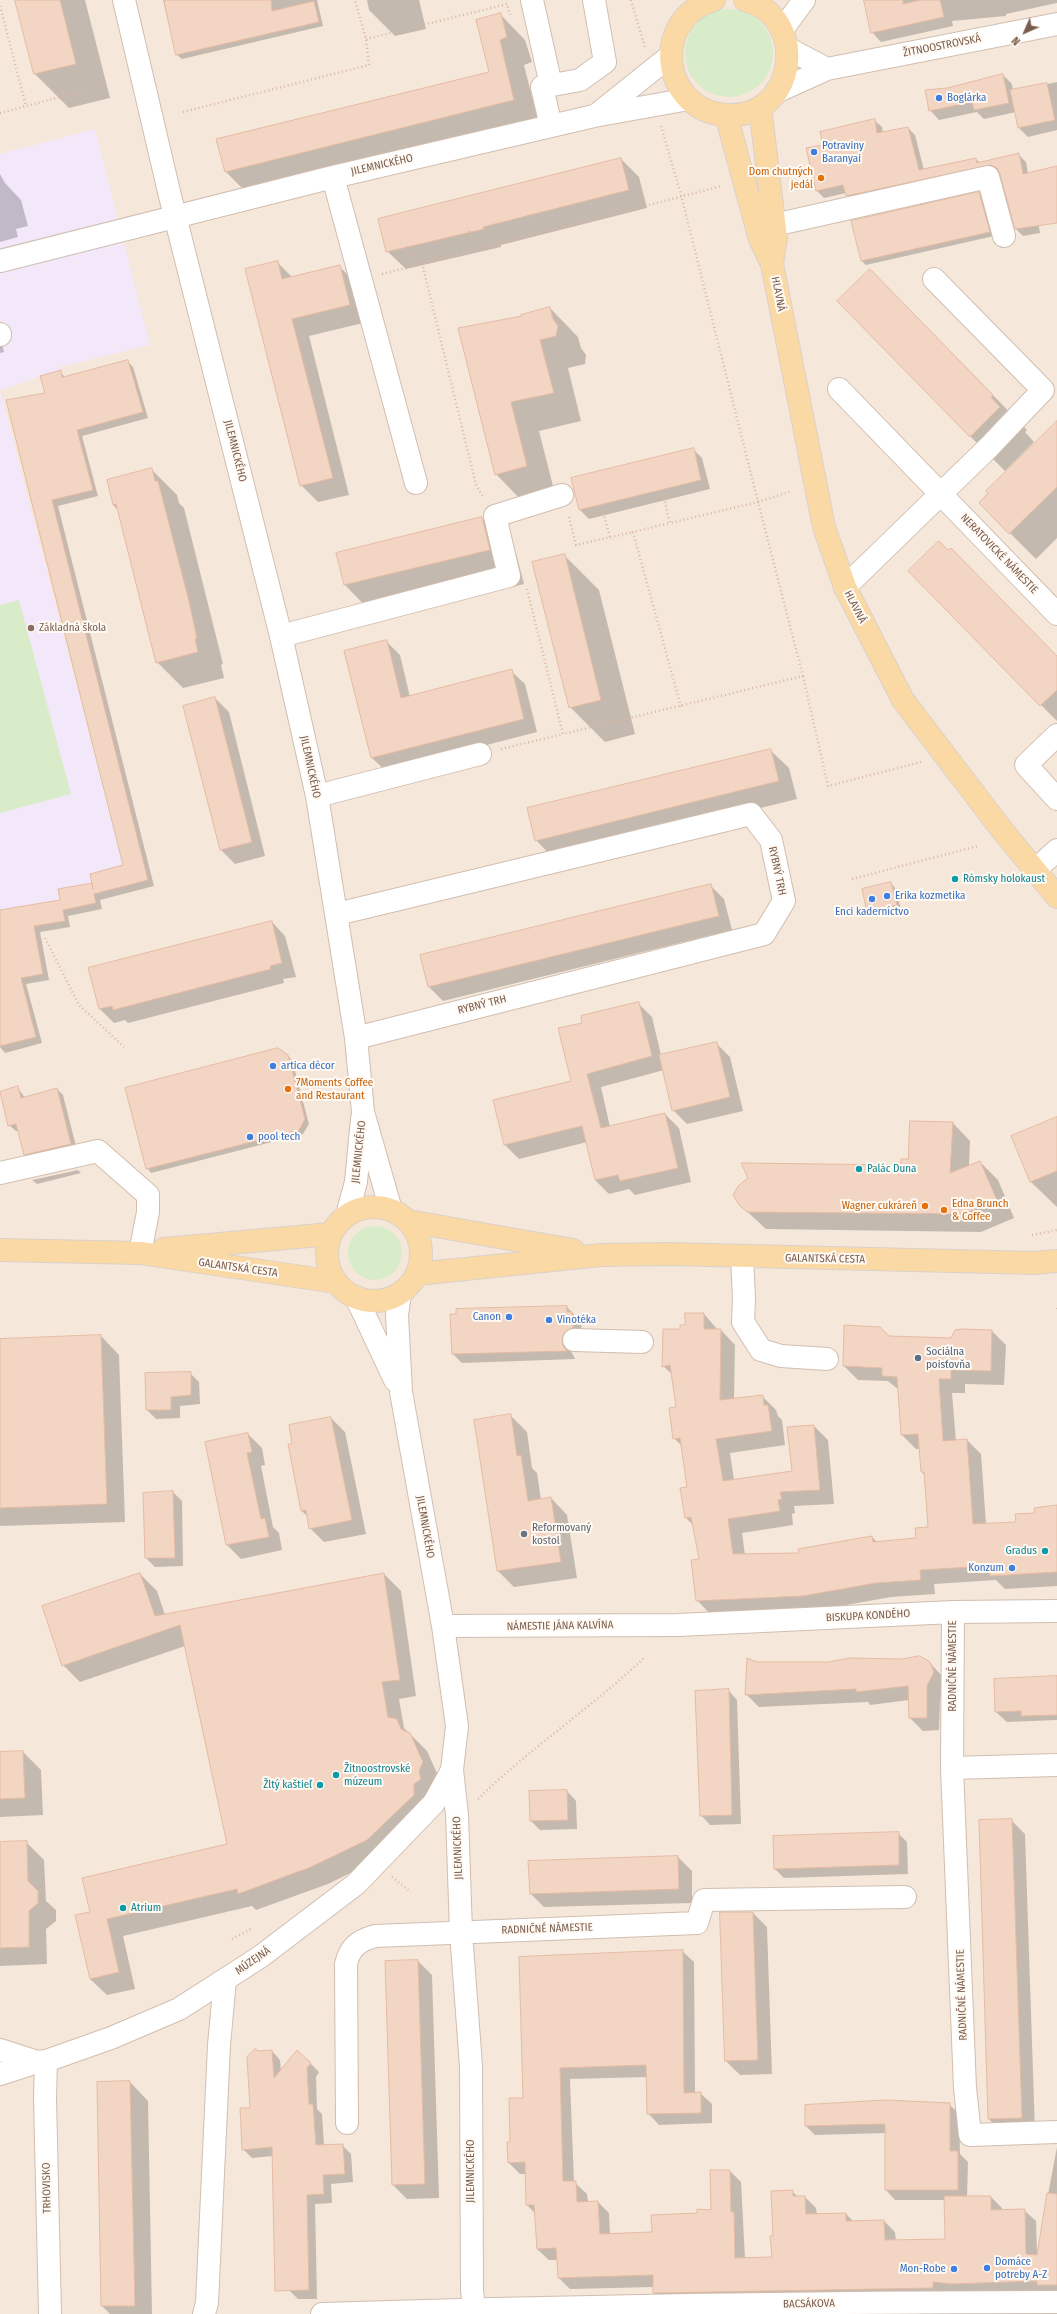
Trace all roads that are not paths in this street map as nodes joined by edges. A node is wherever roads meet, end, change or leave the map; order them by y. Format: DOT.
graph roads {
  1 [pos="124,0"];
  2 [pos="532,0"];
  3 [pos="594,0"];
  4 [pos="714,0"];
  5 [pos="804,0"];
  6 [pos="759,2"];
  7 [pos="1057,24"];
  8 [pos="784,39"];
  9 [pos="670,56"];
  10 [pos="827,69"];
  11 [pos="551,85"];
  12 [pos="776,92"];
  13 [pos="689,99"];
  14 [pos="760,107"];
  15 [pos="726,115"];
  16 [pos="594,116"];
  17 [pos="551,126"];
  18 [pos="333,177"];
  19 [pos="175,215"];
  20 [pos="774,225"];
  21 [pos="1004,236"];
  22 [pos="0,262"];
  23 [pos="772,264"];
  24 [pos="934,279"];
  25 [pos="839,389"];
  26 [pos="416,483"];
  27 [pos="562,494"];
  28 [pos="940,494"];
  29 [pos="845,587"];
  30 [pos="1057,614"];
  31 [pos="281,636"];
  32 [pos="1057,735"];
  33 [pos="480,754"];
  34 [pos="317,796"];
  35 [pos="1057,799"];
  36 [pos="1057,850"];
  37 [pos="1034,871"];
  38 [pos="1057,897"];
  39 [pos="337,914"];
  40 [pos="356,1038"];
  41 [pos="363,1112"];
  42 [pos="0,1173"];
  43 [pos="347,1215"];
  44 [pos="399,1216"];
  45 [pos="331,1234"];
  46 [pos="0,1250"];
  47 [pos="140,1253"];
  48 [pos="601,1255"];
  49 [pos="742,1256"];
  50 [pos="1054,1264"];
  51 [pos="417,1274"];
  52 [pos="336,1282"];
  53 [pos="400,1294"];
  54 [pos="356,1298"];
  55 [pos="574,1340"];
  56 [pos="642,1342"];
  57 [pos="827,1359"];
  58 [pos="401,1392"];
  59 [pos="1057,1611"];
  60 [pos="953,1612"];
  61 [pos="678,1625"];
  62 [pos="442,1626"];
  63 [pos="1057,1765"];
  64 [pos="952,1768"];
  65 [pos="452,1770"];
  66 [pos="905,1897"];
  67 [pos="462,1932"];
  68 [pos="225,1980"];
  69 [pos="0,2050"];
  70 [pos="42,2062"];
  71 [pos="0,2074"];
  72 [pos="347,2123"];
  73 [pos="1057,2132"];
  74 [pos="1057,2302"];
  75 [pos="474,2309"];
  76 [pos="50,2314"];
  77 [pos="204,2314"];
  78 [pos="322,2314"];
  1 -- 19 [label="street"];
  2 -- 11 [label="street"];
  3 -- 11 [label="street"];
  4 -- 9 [label="main road"];
  5 -- 8 [label="street"];
  6 -- 8 [label="main road"];
  7 -- 10 [label="street, ŽITNOOSTROVSKÁ"];
  8 -- 10 [label="street"];
  8 -- 12 [label="main road"];
  9 -- 13 [label="main road"];
  9 -- 16 [label="street, JILEMNICKÉHO"];
  10 -- 12 [label="street, ŽITNOOSTROVSKÁ"];
  11 -- 17 [label="street"];
  12 -- 14 [label="main road"];
  13 -- 15 [label="main road"];
  13 -- 16 [label="street, JILEMNICKÉHO"];
  14 -- 15 [label="main road"];
  14 -- 20 [label="main road, HLAVNÁ"];
  15 -- 23 [label="main road, HLAVNÁ"];
  16 -- 17 [label="street, JILEMNICKÉHO"];
  17 -- 18 [label="street, JILEMNICKÉHO"];
  18 -- 19 [label="street, JILEMNICKÉHO"];
  18 -- 26 [label="street"];
  19 -- 22 [label="street"];
  19 -- 31 [label="street, JILEMNICKÉHO"];
  20 -- 21 [label="street"];
  20 -- 23 [label="main road, HLAVNÁ"];
  23 -- 29 [label="main road, HLAVNÁ"];
  24 -- 28 [label="street"];
  25 -- 28 [label="street, NERATOVICKÉ NÁMESTIE"];
  27 -- 31 [label="street"];
  28 -- 29 [label="street"];
  28 -- 30 [label="street, NERATOVICKÉ NÁMESTIE"];
  29 -- 37 [label="main road, HLAVNÁ"];
  31 -- 34 [label="street, JILEMNICKÉHO"];
  32 -- 35 [label="street"];
  33 -- 34 [label="street"];
  34 -- 39 [label="street, JILEMNICKÉHO"];
  36 -- 37 [label="street"];
  37 -- 38 [label="main road, HLAVNÁ"];
  39 -- 40 [label="street, JILEMNICKÉHO"];
  39 -- 40 [label="street, RYBNÝ TRH"];
  40 -- 41 [label="street, JILEMNICKÉHO"];
  41 -- 43 [label="street, JILEMNICKÉHO"];
  41 -- 44 [label="street, JILEMNICKÉHO"];
  42 -- 47 [label="street"];
  43 -- 44 [label="main road"];
  43 -- 45 [label="main road"];
  44 -- 48 [label="main road, GALANTSKÁ CESTA"];
  44 -- 51 [label="main road"];
  45 -- 47 [label="main road, GALANTSKÁ CESTA"];
  45 -- 52 [label="main road"];
  46 -- 47 [label="main road, GALANTSKÁ CESTA"];
  47 -- 52 [label="main road, GALANTSKÁ CESTA"];
  48 -- 49 [label="main road, GALANTSKÁ CESTA"];
  48 -- 51 [label="main road, GALANTSKÁ CESTA"];
  49 -- 50 [label="main road, GALANTSKÁ CESTA"];
  49 -- 57 [label="street"];
  51 -- 53 [label="main road"];
  52 -- 54 [label="main road"];
  53 -- 54 [label="main road"];
  53 -- 58 [label="street, JILEMNICKÉHO"];
  54 -- 58 [label="street, JILEMNICKÉHO"];
  55 -- 56 [label="street"];
  58 -- 62 [label="street, JILEMNICKÉHO"];
  59 -- 60 [label="street, BISKUPA KONDÉHO"];
  60 -- 61 [label="street, BISKUPA KONDÉHO"];
  60 -- 64 [label="street, RADNIČNÉ NÁMESTIE"];
  61 -- 62 [label="street, NÁMESTIE JÁNA KALVÍNA"];
  62 -- 65 [label="street, JILEMNICKÉHO"];
  63 -- 64 [label="street"];
  64 -- 73 [label="street, RADNIČNÉ NÁMESTIE"];
  65 -- 67 [label="street, JILEMNICKÉHO"];
  65 -- 68 [label="street, MÚZEJNÁ"];
  66 -- 67 [label="street, RADNIČNÉ NÁMESTIE"];
  67 -- 72 [label="street, RADNIČNÉ NÁMESTIE"];
  67 -- 75 [label="street, JILEMNICKÉHO"];
  68 -- 70 [label="street, MÚZEJNÁ"];
  68 -- 77 [label="street"];
  69 -- 70 [label="street"];
  70 -- 71 [label="street, MÚZEJNÁ"];
  70 -- 76 [label="street, TRHOVISKO"];
  74 -- 75 [label="street, BACSÁKOVA"];
  75 -- 78 [label="street, BACSÁKOVA"];
}
